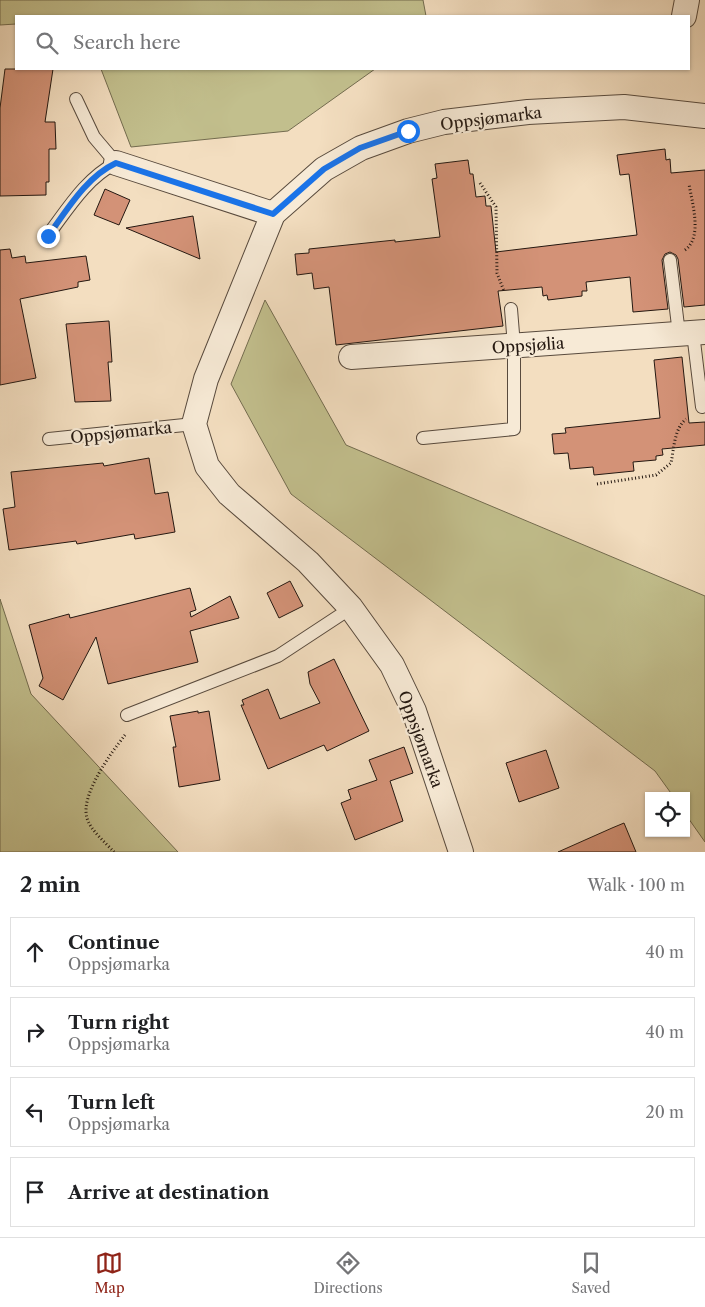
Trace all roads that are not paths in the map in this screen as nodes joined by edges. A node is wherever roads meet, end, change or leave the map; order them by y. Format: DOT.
graph roads {
  1 [pos="687,0"];
  2 [pos="684,15"];
  3 [pos="76,100"];
  4 [pos="705,116"];
  5 [pos="116,163"];
  6 [pos="273,214"];
  7 [pos="48,236"];
  8 [pos="670,260"];
  9 [pos="510,309"];
  10 [pos="692,333"];
  11 [pos="514,346"];
  12 [pos="351,357"];
  13 [pos="702,407"];
  14 [pos="194,424"];
  15 [pos="423,438"];
  16 [pos="48,439"];
  17 [pos="351,608"];
  18 [pos="127,715"];
  19 [pos="461,852"];
  1 -- 2 [label="street"];
  3 -- 5 [label="lane"];
  4 -- 6 [label="street, Oppsjømarka"];
  5 -- 6 [label="street"];
  5 -- 7 [label="lane"];
  6 -- 14 [label="street, Oppsjømarka"];
  8 -- 10 [label="lane"];
  9 -- 11 [label="lane"];
  10 -- 11 [label="street, Oppsjølia"];
  10 -- 13 [label="lane"];
  11 -- 12 [label="street, Oppsjølia"];
  11 -- 15 [label="lane"];
  14 -- 16 [label="lane, Oppsjømarka"];
  14 -- 17 [label="street, Oppsjømarka"];
  17 -- 18 [label="lane"];
  17 -- 19 [label="street, Oppsjømarka"];
}
